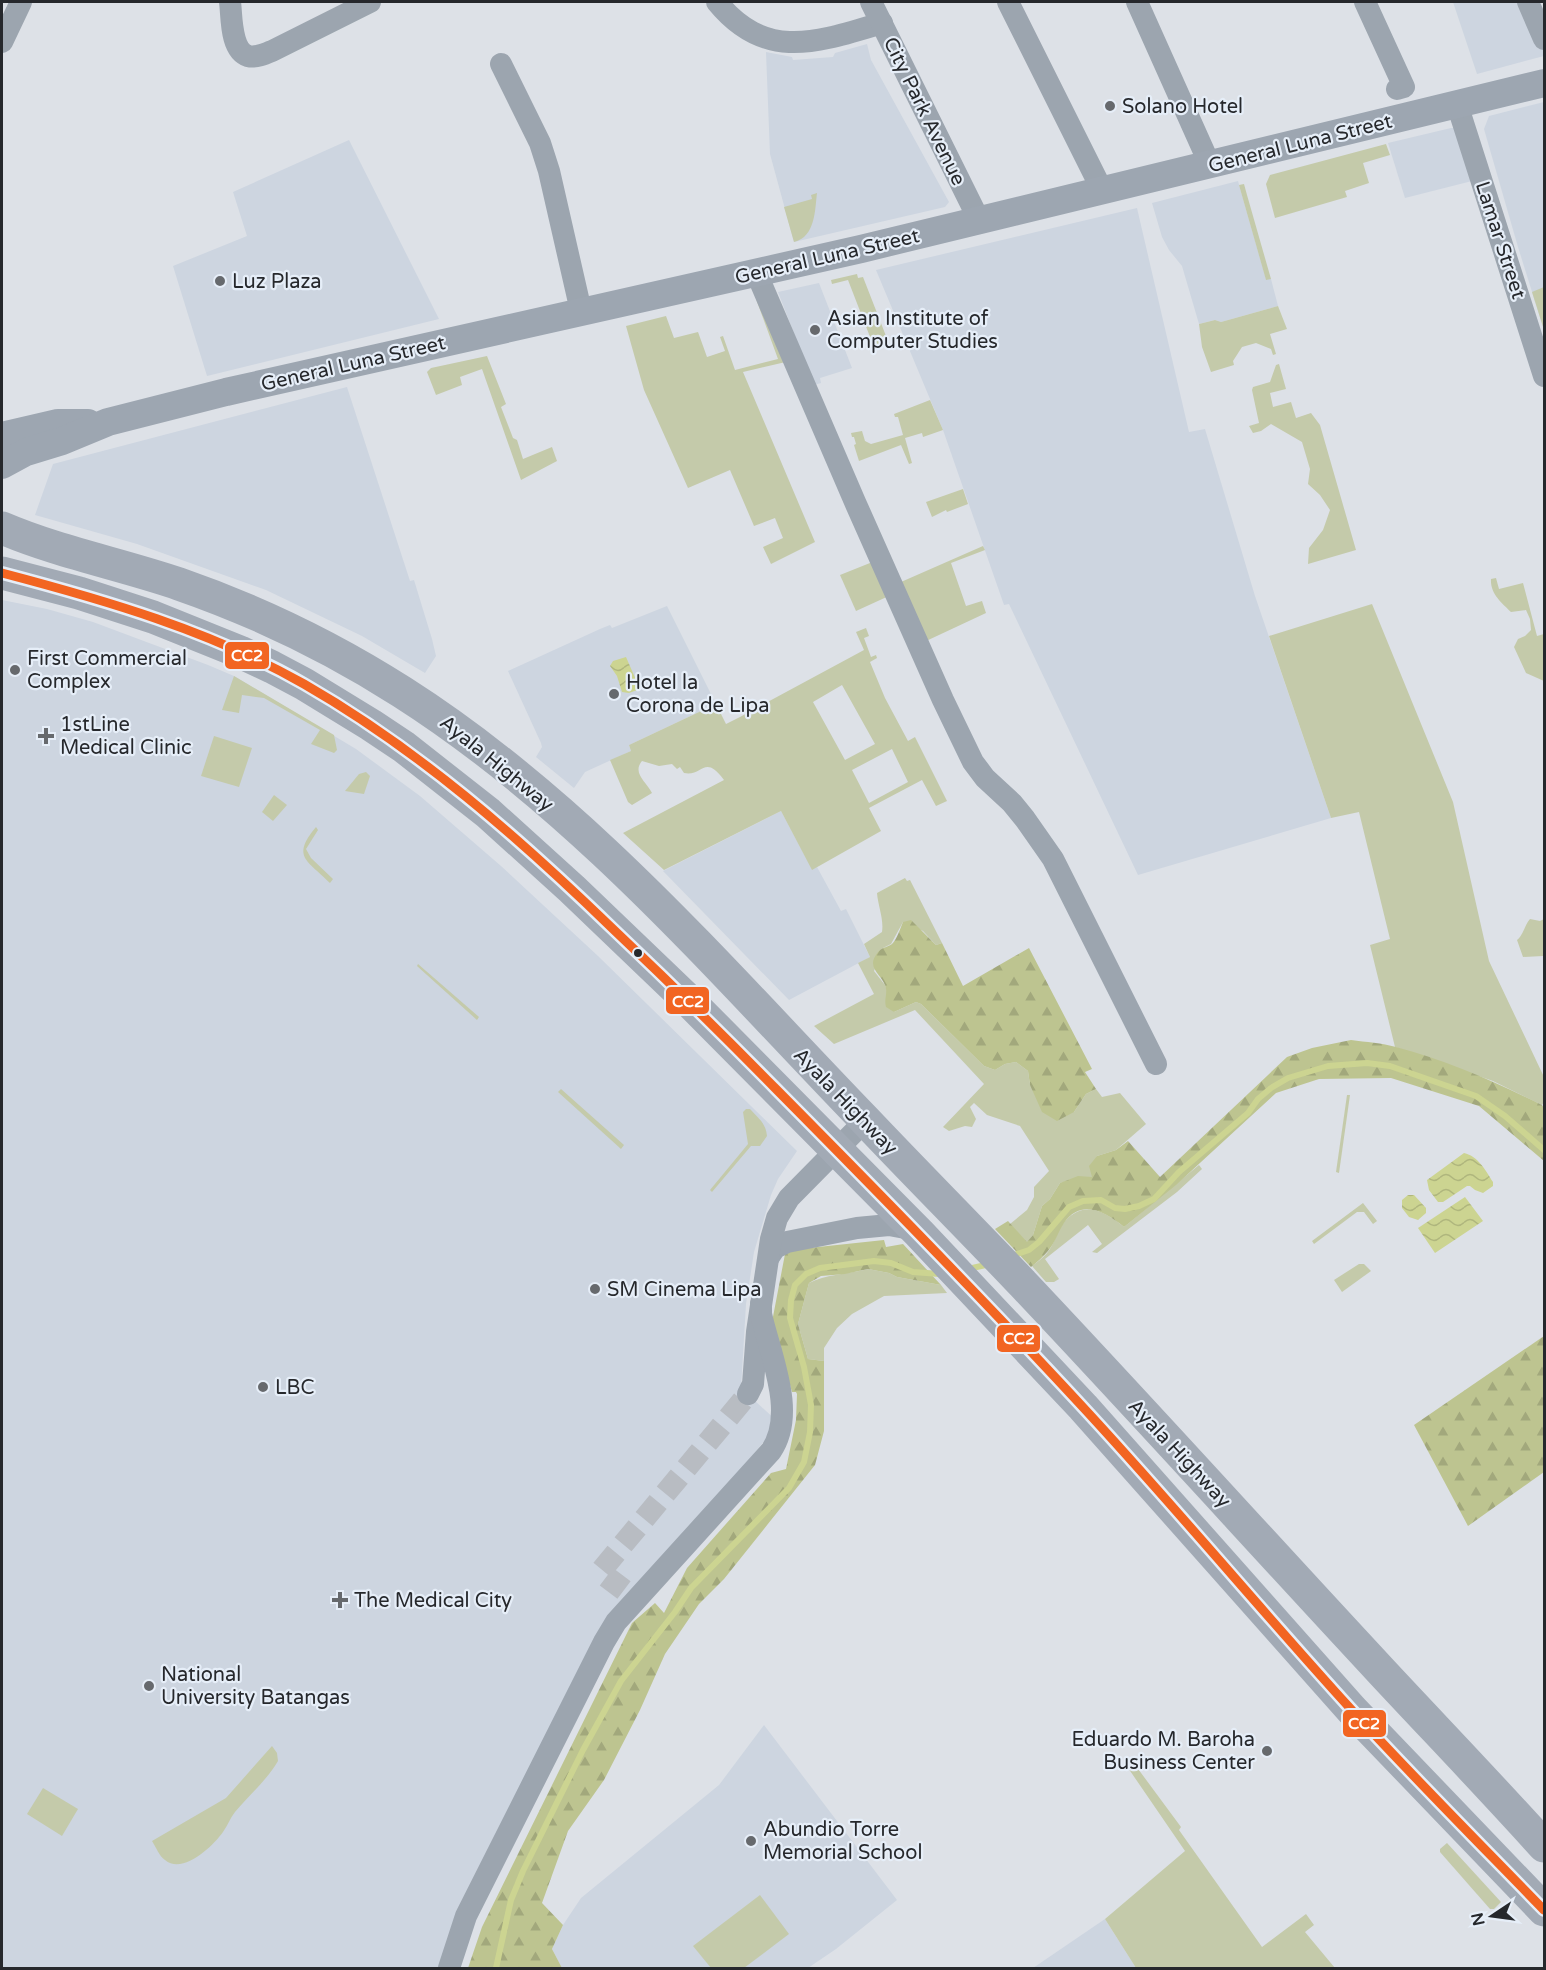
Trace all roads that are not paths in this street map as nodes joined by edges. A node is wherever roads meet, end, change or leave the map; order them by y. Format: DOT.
graph roads {
  1 [pos="21,2"];
  2 [pos="230,2"];
  3 [pos="370,2"];
  4 [pos="717,2"];
  5 [pos="871,2"];
  6 [pos="1008,2"];
  7 [pos="1137,2"];
  8 [pos="1365,2"];
  9 [pos="1528,2"];
  10 [pos="882,23"];
  11 [pos="1545,39"];
  12 [pos="2,42"];
  13 [pos="501,64"];
  14 [pos="1545,83"];
  15 [pos="1397,89"];
  16 [pos="1457,104"];
  17 [pos="1210,165"];
  18 [pos="1102,190"];
  19 [pos="979,220"];
  20 [pos="756,272"];
  21 [pos="581,311"];
  22 [pos="1545,376"];
  23 [pos="108,422"];
  24 [pos="2,436"];
  25 [pos="2,465"];
  26 [pos="7,528"];
  27 [pos="2,573"];
  28 [pos="1156,1064"];
  29 [pos="865,1121"];
  30 [pos="835,1150"];
  31 [pos="917,1232"];
  32 [pos="769,1257"];
  33 [pos="761,1304"];
  34 [pos="748,1394"];
  35 [pos="1388,1678"];
  36 [pos="1352,1710"];
  37 [pos="1545,1846"];
  38 [pos="1545,1910"];
  39 [pos="449,1968"];
  1 -- 12 [label="street"];
  2 -- 3 [label="street"];
  4 -- 10 [label="street"];
  5 -- 10 [label="street, City Park Avenue"];
  6 -- 18 [label="street"];
  7 -- 17 [label="street"];
  8 -- 15 [label="street"];
  9 -- 11 [label="street"];
  10 -- 19 [label="street, City Park Avenue"];
  13 -- 21 [label="street"];
  14 -- 16 [label="main road, General Luna Street"];
  16 -- 17 [label="main road, General Luna Street"];
  16 -- 22 [label="street, Lamar Street"];
  17 -- 18 [label="main road, General Luna Street"];
  18 -- 19 [label="main road, General Luna Street"];
  19 -- 20 [label="main road, General Luna Street"];
  20 -- 21 [label="main road, General Luna Street"];
  20 -- 28 [label="street"];
  21 -- 23 [label="main road, General Luna Street"];
  23 -- 24 [label="main road, General Luna Street"];
  23 -- 25 [label="main road, General Luna Street"];
  26 -- 29 [label="highway, Ayala Highway"];
  27 -- 30 [label="highway, Ayala Highway"];
  29 -- 30 [label="street"];
  29 -- 35 [label="highway, Ayala Highway"];
  30 -- 31 [label="highway, Ayala Highway"];
  30 -- 32 [label="street"];
  31 -- 32 [label="street"];
  31 -- 36 [label="highway, Ayala Highway"];
  32 -- 33 [label="street"];
  33 -- 34 [label="street"];
  33 -- 39 [label="street"];
  35 -- 36 [label="highway"];
  35 -- 37 [label="highway, Ayala Highway"];
  36 -- 38 [label="highway, Ayala Highway"];
}
